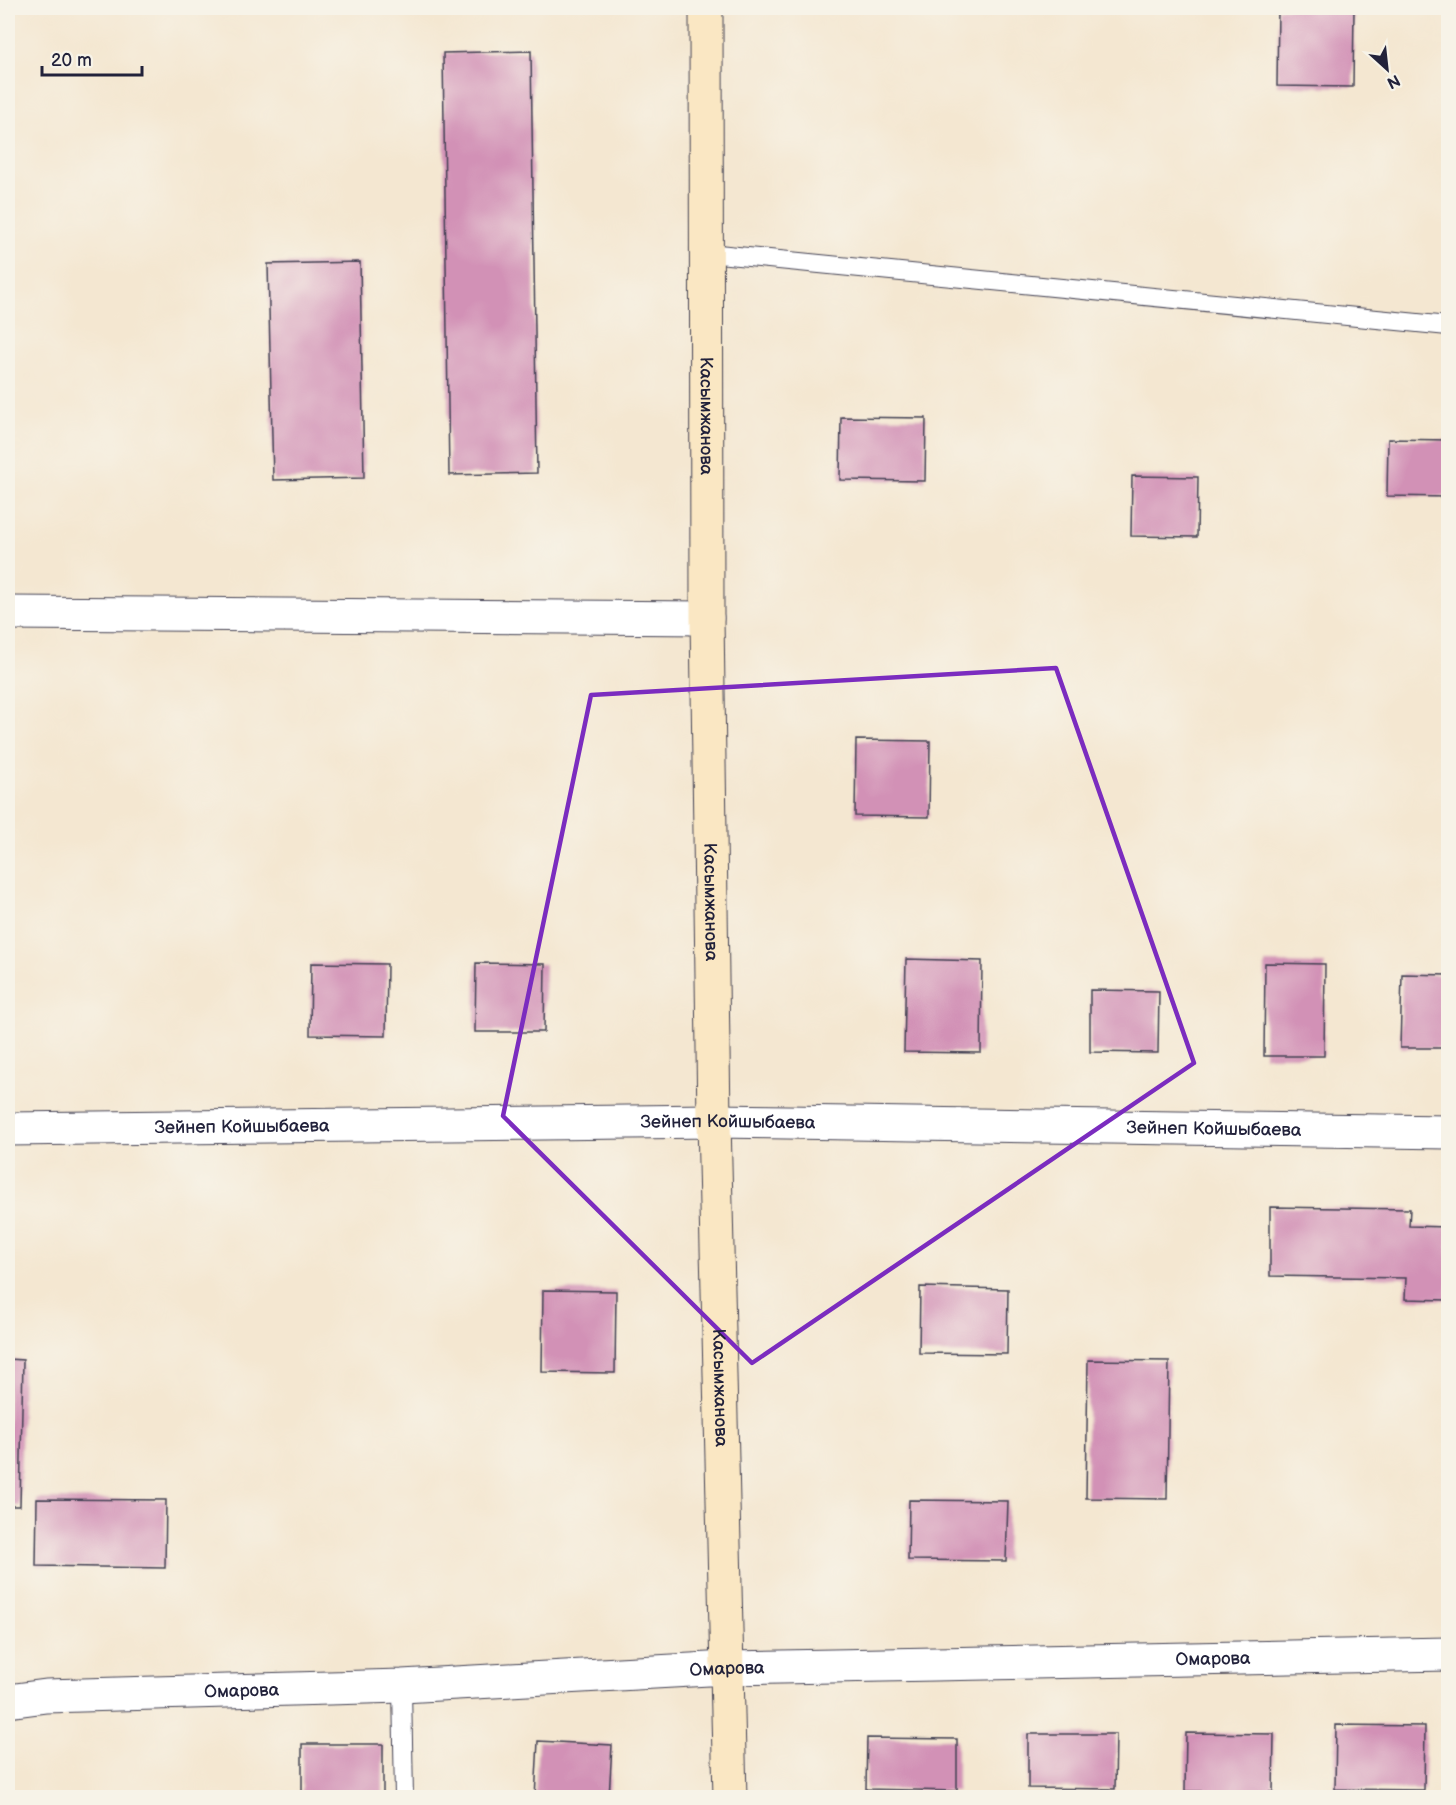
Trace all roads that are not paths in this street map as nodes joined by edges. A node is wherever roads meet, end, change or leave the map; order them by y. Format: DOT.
graph roads {
  1 [pos="706,8"];
  2 [pos="708,253"];
  3 [pos="1449,326"];
  4 [pos="8,613"];
  5 [pos="707,618"];
  6 [pos="714,1121"];
  7 [pos="8,1129"];
  8 [pos="1449,1132"];
  9 [pos="1449,1654"];
  10 [pos="727,1668"];
  11 [pos="402,1686"];
  12 [pos="8,1701"];
  13 [pos="405,1797"];
  14 [pos="730,1797"];
  1 -- 2 [label="street, Касымжанова"];
  2 -- 3 [label="lane"];
  2 -- 5 [label="street, Касымжанова"];
  4 -- 5 [label="street"];
  5 -- 6 [label="street, Касымжанова"];
  6 -- 7 [label="street, Зейнеп Койшыбаева"];
  6 -- 8 [label="street, Зейнеп Койшыбаева"];
  6 -- 10 [label="street, Касымжанова"];
  9 -- 10 [label="street, Омарова"];
  10 -- 11 [label="street, Омарова"];
  10 -- 14 [label="street, Касымжанова"];
  11 -- 12 [label="street, Омарова"];
  11 -- 13 [label="lane"];
}
